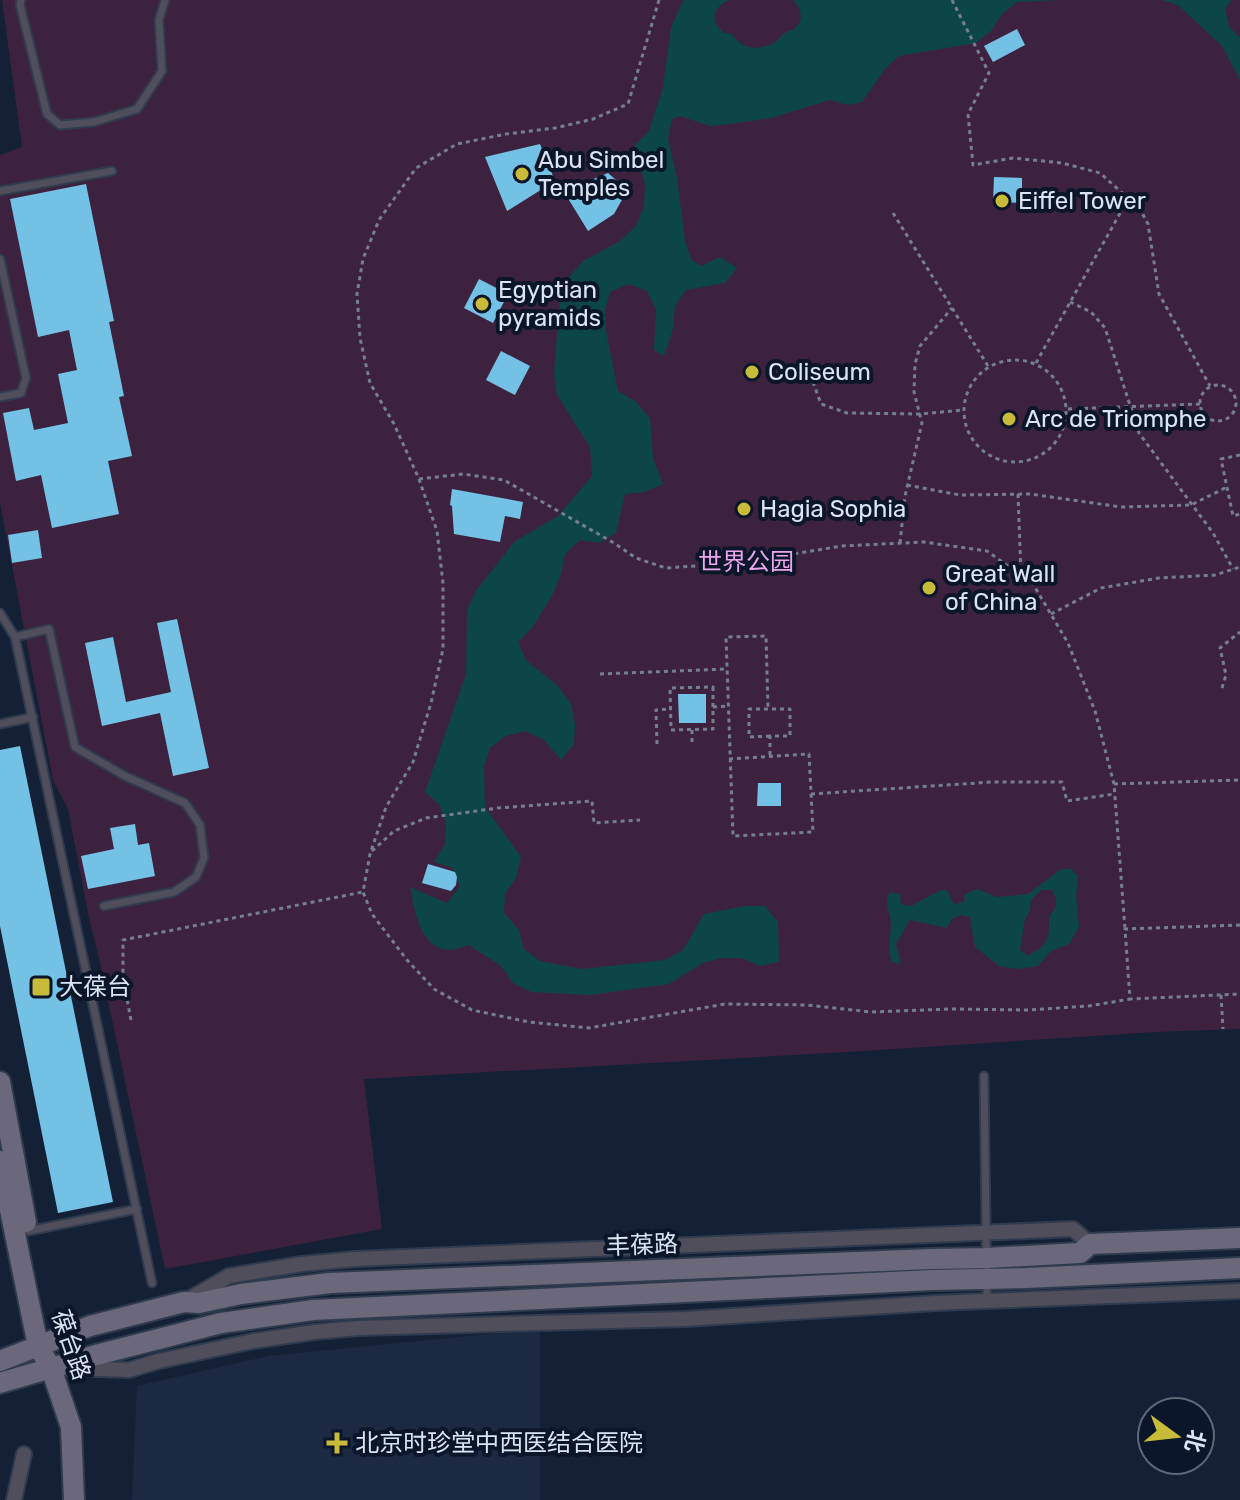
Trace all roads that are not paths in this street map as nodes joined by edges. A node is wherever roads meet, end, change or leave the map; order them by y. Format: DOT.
graph roads {
  1 [pos="21,0"];
  2 [pos="165,0"];
  3 [pos="112,171"];
  4 [pos="0,191"];
  5 [pos="0,259"];
  6 [pos="0,397"];
  7 [pos="0,613"];
  8 [pos="15,637"];
  9 [pos="33,717"];
  10 [pos="0,724"];
  11 [pos="104,906"];
  12 [pos="984,1076"];
  13 [pos="0,1082"];
  14 [pos="0,1161"];
  15 [pos="137,1209"];
  16 [pos="28,1231"];
  17 [pos="987,1232"];
  18 [pos="1240,1238"];
  19 [pos="1090,1244"];
  20 [pos="1240,1268"];
  21 [pos="988,1269"];
  22 [pos="152,1283"];
  23 [pos="1240,1291"];
  24 [pos="987,1300"];
  25 [pos="184,1302"];
  26 [pos="44,1344"];
  27 [pos="0,1361"];
  28 [pos="51,1368"];
  29 [pos="0,1383"];
  30 [pos="24,1454"];
  31 [pos="14,1500"];
  32 [pos="74,1500"];
  1 -- 2 [label="lane"];
  3 -- 4 [label="lane"];
  5 -- 6 [label="lane"];
  7 -- 8 [label="lane"];
  8 -- 9 [label="lane"];
  8 -- 11 [label="lane"];
  9 -- 10 [label="lane"];
  9 -- 15 [label="lane"];
  12 -- 17 [label="lane"];
  13 -- 16 [label="main road, 葆台路"];
  14 -- 26 [label="main road, 葆台路"];
  15 -- 16 [label="lane"];
  15 -- 22 [label="lane"];
  16 -- 26 [label="main road, 葆台路"];
  17 -- 19 [label="street"];
  17 -- 21 [label="lane"];
  17 -- 25 [label="street"];
  18 -- 19 [label="main road, 丰葆路"];
  19 -- 21 [label="main road, 丰葆路"];
  20 -- 21 [label="main road, 丰葆路"];
  21 -- 24 [label="lane"];
  21 -- 25 [label="main road, 丰葆路"];
  21 -- 28 [label="main road, 丰葆路"];
  23 -- 24 [label="street"];
  24 -- 28 [label="street"];
  25 -- 26 [label="main road, 丰葆路"];
  26 -- 27 [label="main road, 丰葆路"];
  26 -- 28 [label="main road, 葆台路"];
  28 -- 29 [label="main road, 丰葆路"];
  28 -- 32 [label="main road, 葆台路"];
  30 -- 31 [label="street"];
}
